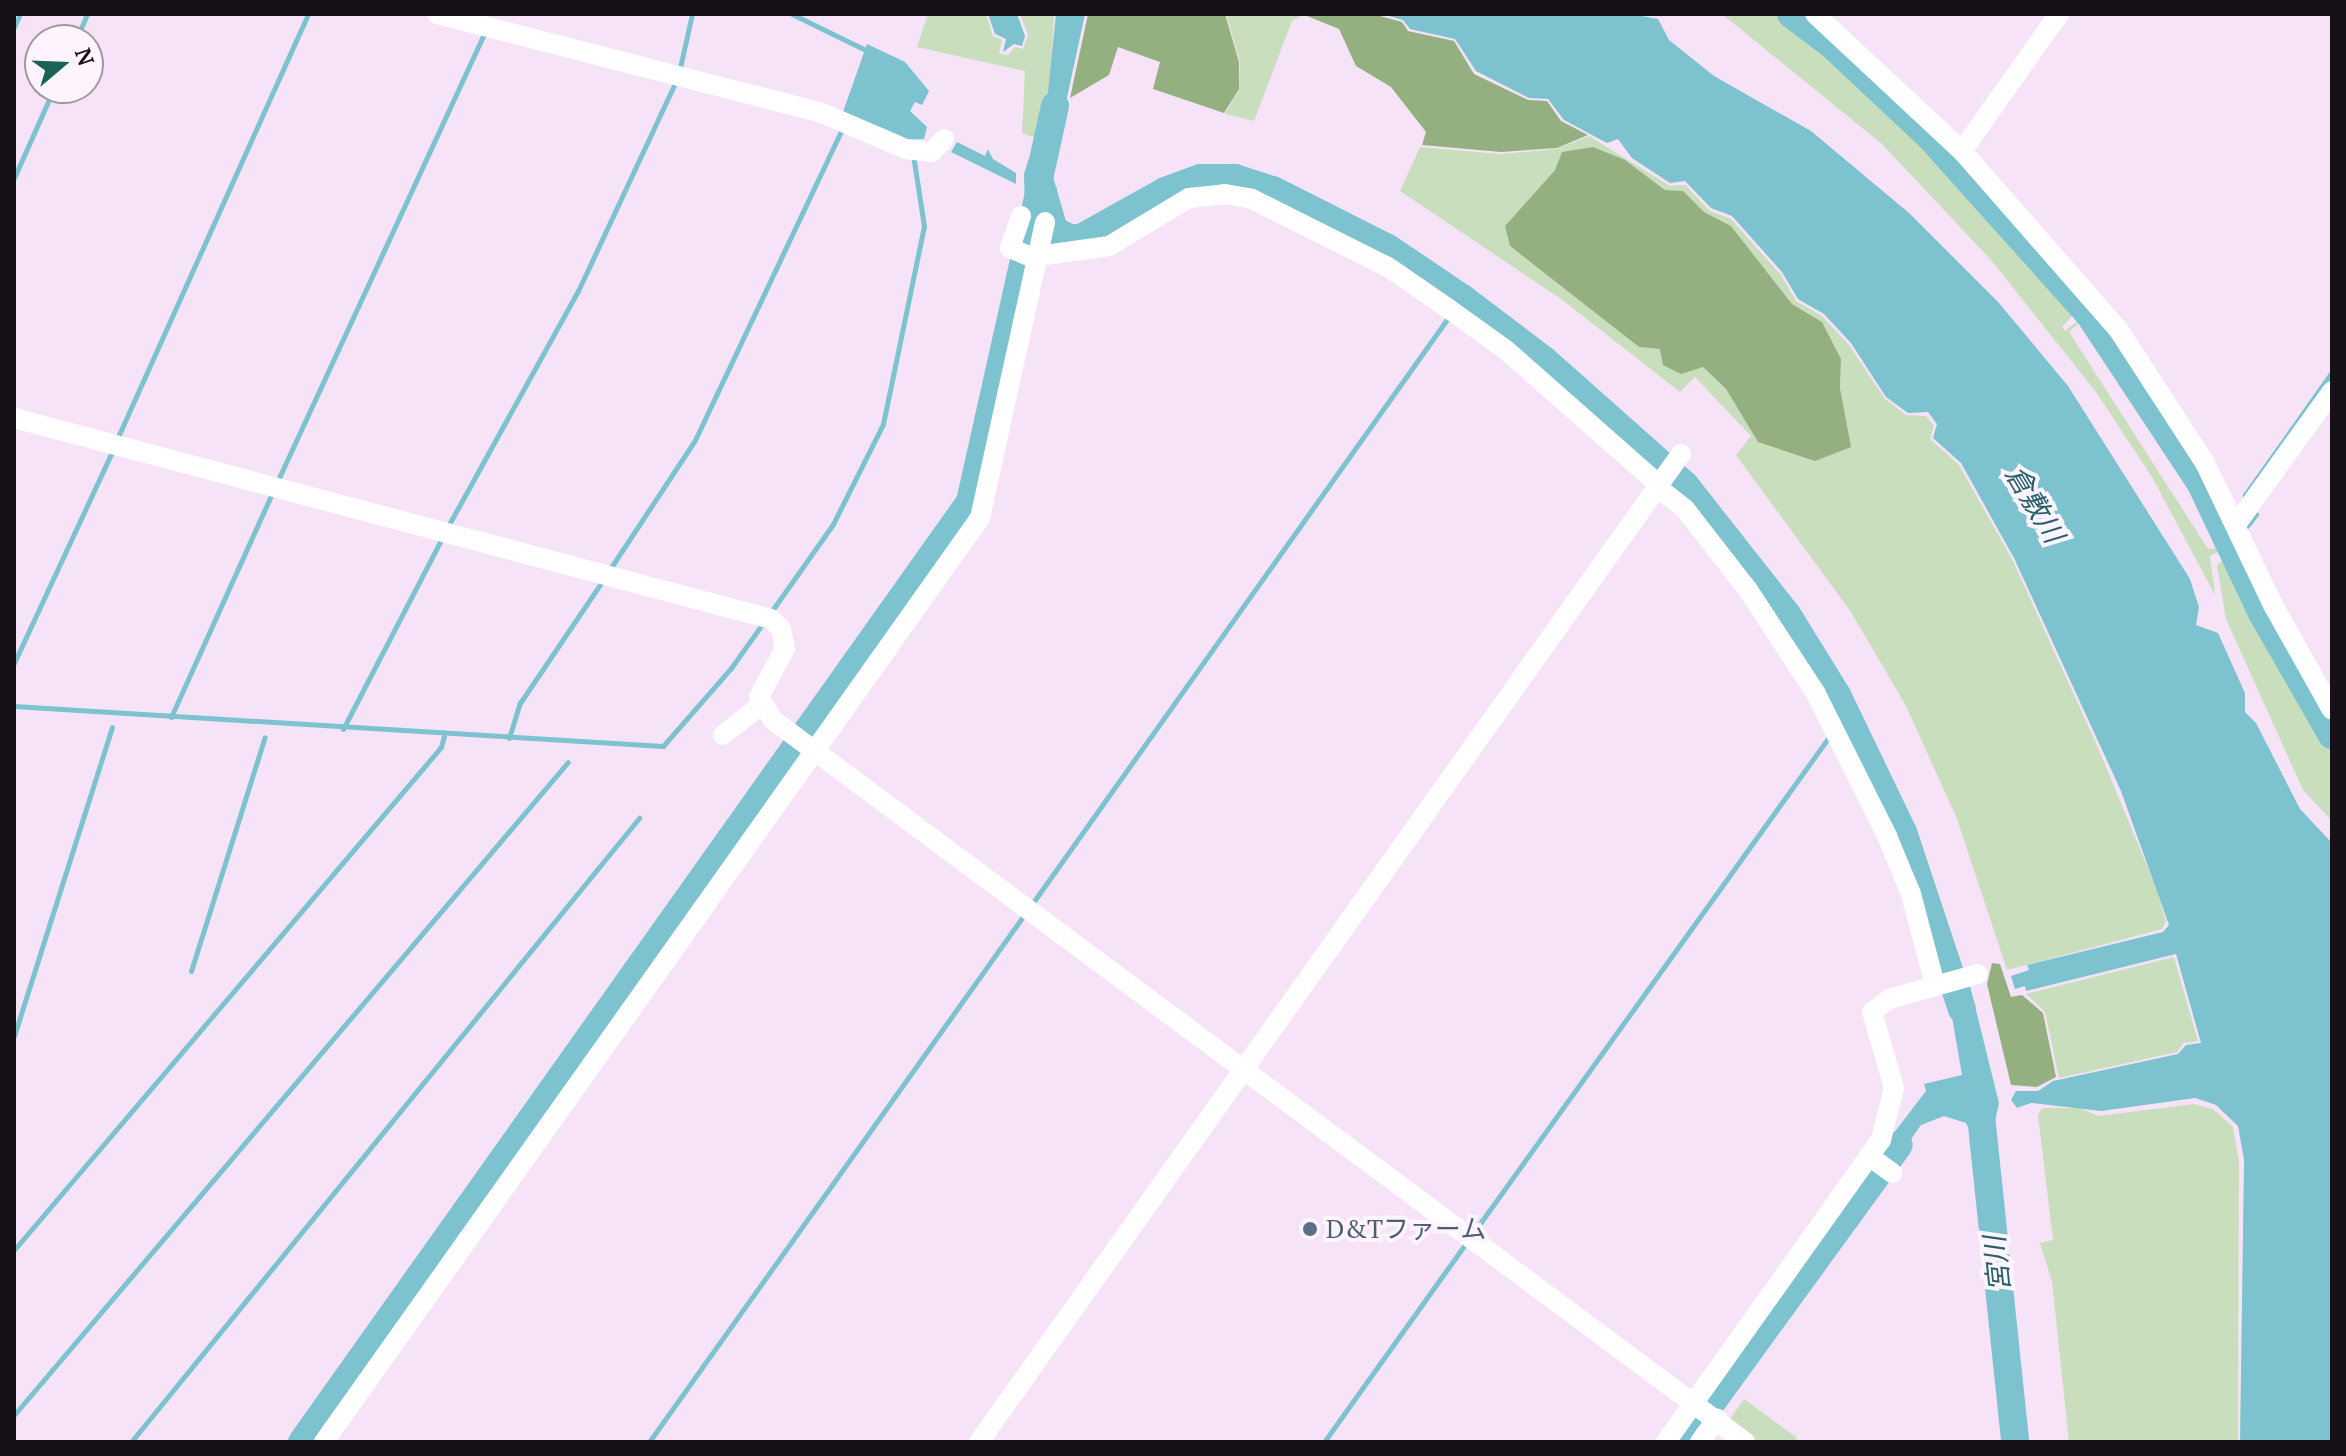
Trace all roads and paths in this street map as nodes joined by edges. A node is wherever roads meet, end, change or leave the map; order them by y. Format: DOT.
graph roads {
  1 [pos="437,14"];
  2 [pos="1815,14"];
  3 [pos="2059,14"];
  4 [pos="942,143"];
  5 [pos="1962,151"];
  6 [pos="1021,216"];
  7 [pos="1045,222"];
  8 [pos="1030,256"];
  9 [pos="2329,401"];
  10 [pos="14,418"];
  11 [pos="1680,456"];
  12 [pos="1661,487"];
  13 [pos="2238,522"];
  14 [pos="761,705"];
  15 [pos="2332,710"];
  16 [pos="723,735"];
  17 [pos="806,745"];
  18 [pos="1973,975"];
  19 [pos="1940,984"];
  20 [pos="1250,1074"];
  21 [pos="1705,1411"];
  22 [pos="324,1442"];
  23 [pos="979,1442"];
  24 [pos="1666,1442"];
  25 [pos="1700,1442"];
  26 [pos="1745,1442"];
  1 -- 4 [label="street"];
  2 -- 5 [label="street"];
  3 -- 5 [label="street"];
  5 -- 13 [label="street"];
  6 -- 8 [label="street"];
  7 -- 8 [label="street"];
  8 -- 12 [label="street"];
  8 -- 17 [label="street"];
  9 -- 13 [label="street"];
  10 -- 14 [label="street"];
  11 -- 12 [label="street"];
  12 -- 19 [label="street"];
  12 -- 20 [label="street"];
  13 -- 15 [label="street"];
  14 -- 16 [label="street"];
  14 -- 17 [label="street"];
  17 -- 20 [label="street"];
  17 -- 22 [label="street"];
  18 -- 19 [label="street"];
  19 -- 21 [label="street"];
  20 -- 21 [label="street"];
  20 -- 23 [label="street"];
  21 -- 24 [label="street"];
  21 -- 25 [label="street"];
  21 -- 26 [label="street"];
}
